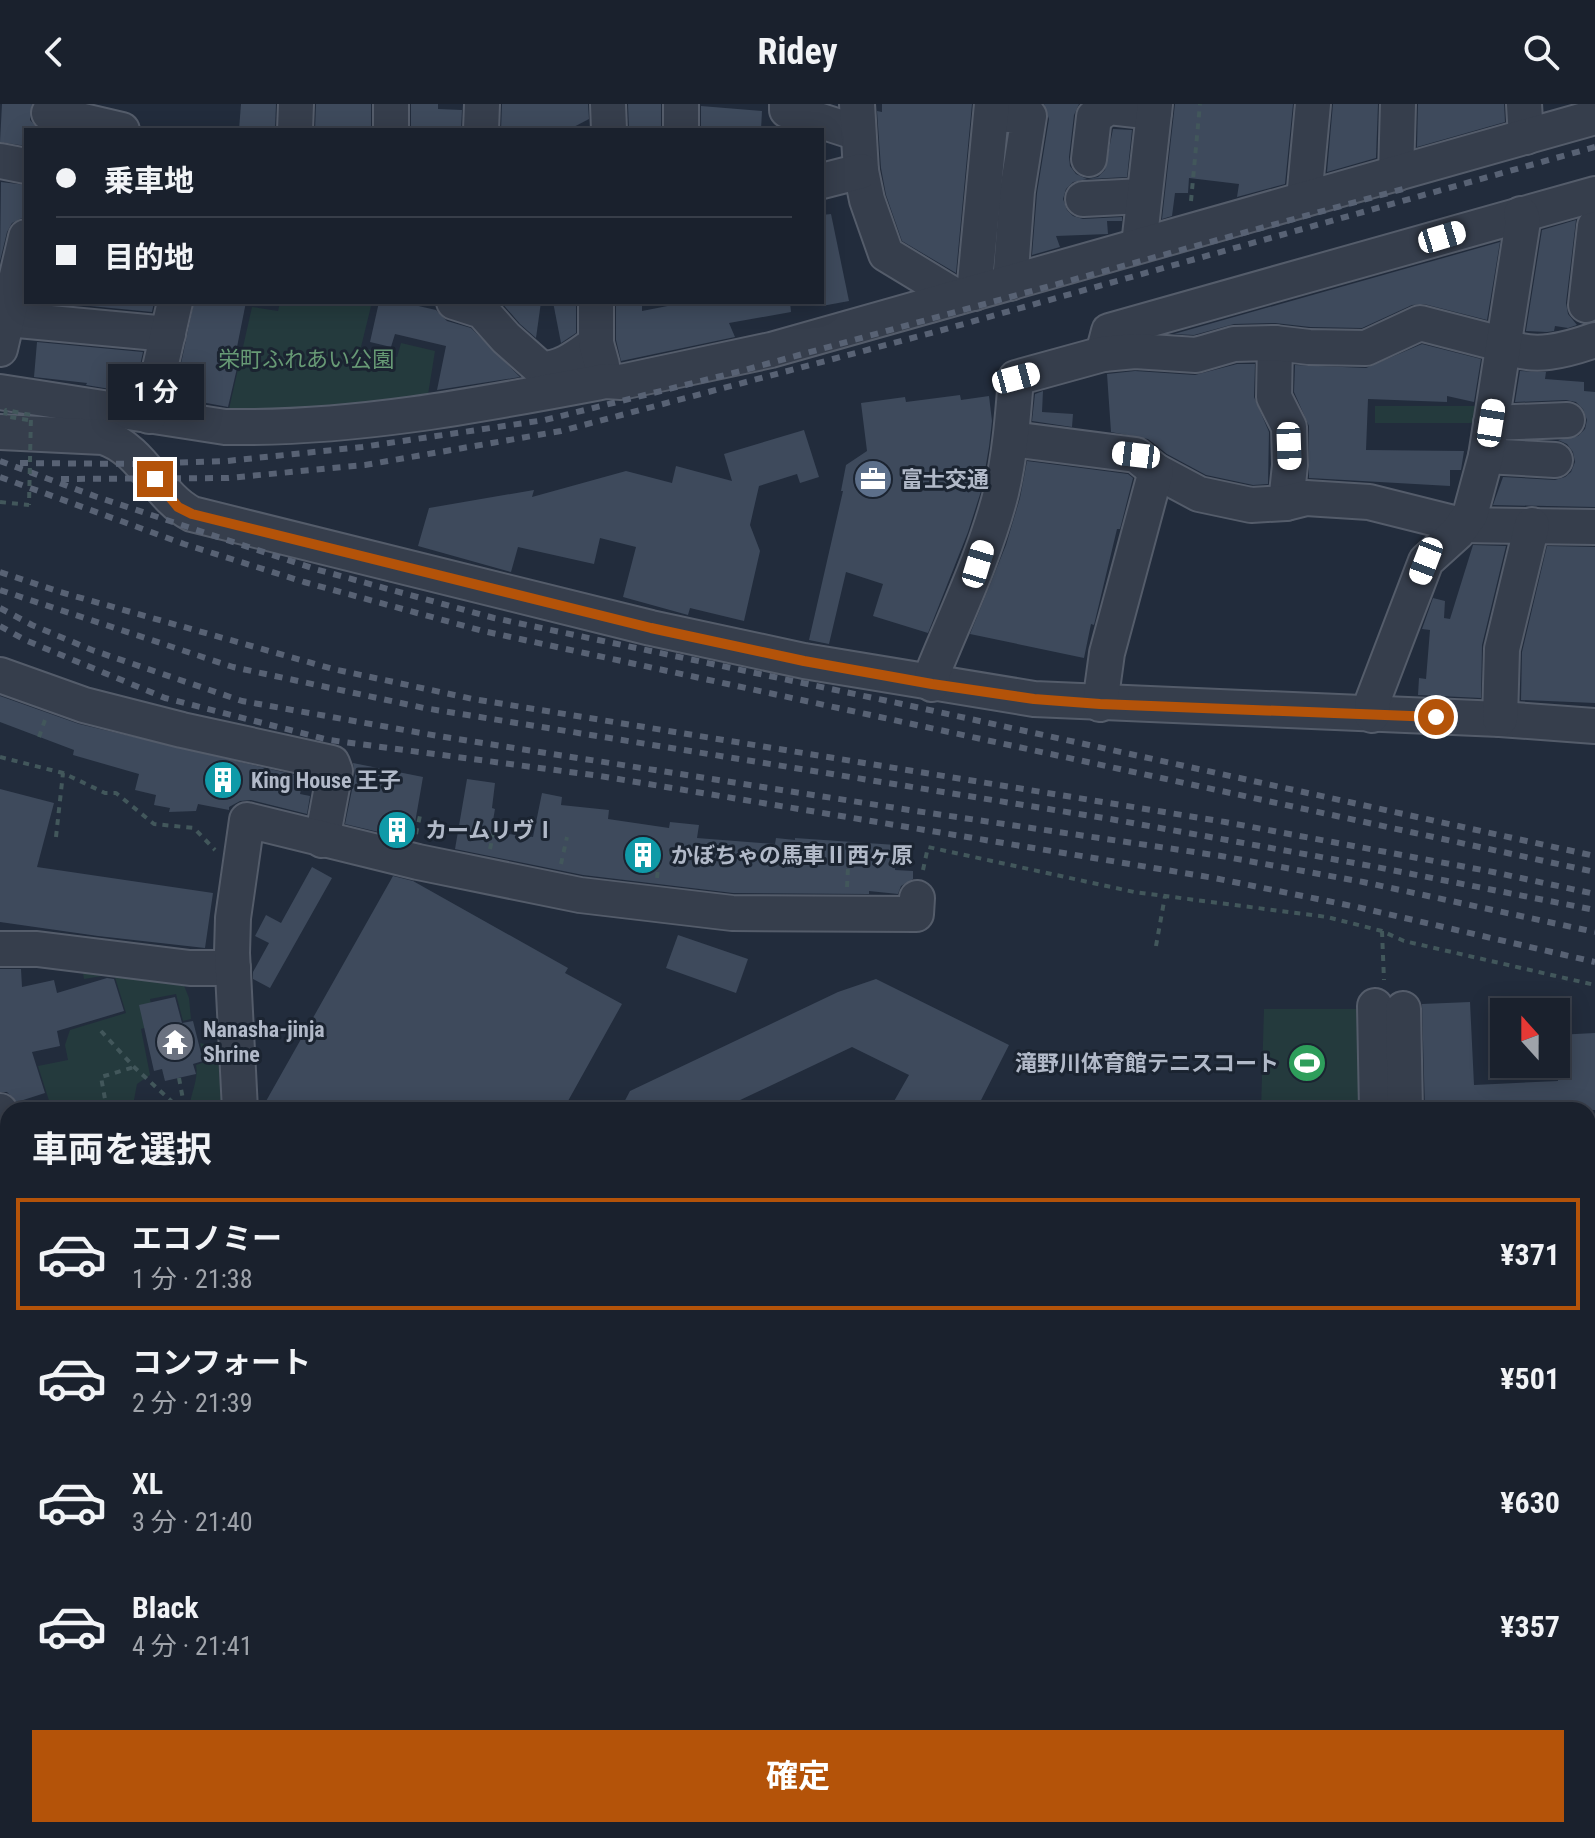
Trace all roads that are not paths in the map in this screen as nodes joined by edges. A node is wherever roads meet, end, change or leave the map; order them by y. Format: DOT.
graph roads {
  1 [pos="296,104"];
  2 [pos="391,104"];
  3 [pos="482,104"];
  4 [pos="608,104"];
  5 [pos="681,104"];
  6 [pos="787,104"];
  7 [pos="1313,104"];
  8 [pos="1398,104"];
  9 [pos="1155,108"];
  10 [pos="992,109"];
  11 [pos="48,116"];
  12 [pos="1595,117"];
  13 [pos="858,119"];
  14 [pos="1525,120"];
  15 [pos="111,128"];
  16 [pos="295,128"];
  17 [pos="391,128"];
  18 [pos="481,128"];
  19 [pos="609,128"];
  20 [pos="681,128"];
  21 [pos="1089,159"];
  22 [pos="0,161"];
  23 [pos="24,166"];
  24 [pos="861,171"];
  25 [pos="1396,174"];
  26 [pos="824,180"];
  27 [pos="1595,194"];
  28 [pos="1143,196"];
  29 [pos="1083,199"];
  30 [pos="1304,199"];
  31 [pos="1521,214"];
  32 [pos="1595,226"];
  33 [pos="1139,245"];
  34 [pos="24,246"];
  35 [pos="1010,283"];
  36 [pos="965,295"];
  37 [pos="469,304"];
  38 [pos="596,304"];
  39 [pos="1586,305"];
  40 [pos="172,318"];
  41 [pos="4,334"];
  42 [pos="1595,340"];
  43 [pos="596,343"];
  44 [pos="1275,343"];
  45 [pos="1505,345"];
  46 [pos="1103,354"];
  47 [pos="606,381"];
  48 [pos="0,392"];
  49 [pos="149,416"];
  50 [pos="1567,420"];
  51 [pos="14,426"];
  52 [pos="1012,439"];
  53 [pos="1489,440"];
  54 [pos="1555,460"];
  55 [pos="1156,471"];
  56 [pos="1286,503"];
  57 [pos="1401,510"];
  58 [pos="1461,525"];
  59 [pos="1532,525"];
  60 [pos="1595,527"];
  61 [pos="1426,561"];
  62 [pos="0,675"];
  63 [pos="932,684"];
  64 [pos="1100,704"];
  65 [pos="1372,715"];
  66 [pos="1500,719"];
  67 [pos="1595,726"];
  68 [pos="322,840"];
  69 [pos="919,888"];
  70 [pos="0,949"];
  71 [pos="233,968"];
  72 [pos="240,1102"];
  73 [pos="1378,1102"];
  74 [pos="1404,1102"];
  1 -- 16 [label="street"];
  2 -- 17 [label="street"];
  3 -- 18 [label="street"];
  4 -- 19 [label="street"];
  5 -- 20 [label="street"];
  6 -- 13 [label="street"];
  7 -- 30 [label="street"];
  8 -- 25 [label="street"];
  9 -- 21 [label="street"];
  9 -- 28 [label="street"];
  10 -- 35 [label="street"];
  10 -- 36 [label="street"];
  11 -- 15 [label="street"];
  12 -- 14 [label="street"];
  13 -- 24 [label="street"];
  14 -- 25 [label="street"];
  22 -- 23 [label="street"];
  24 -- 26 [label="street"];
  24 -- 36 [label="street"];
  25 -- 30 [label="street"];
  27 -- 31 [label="street"];
  28 -- 29 [label="street"];
  28 -- 33 [label="street"];
  30 -- 33 [label="street"];
  31 -- 45 [label="street"];
  31 -- 46 [label="street"];
  32 -- 39 [label="street"];
  33 -- 35 [label="street"];
  34 -- 41 [label="street"];
  35 -- 36 [label="street"];
  36 -- 47 [label="street"];
  37 -- 43 [label="street"];
  38 -- 43 [label="street"];
  40 -- 41 [label="street"];
  40 -- 49 [label="street"];
  42 -- 45 [label="street"];
  43 -- 47 [label="street"];
  44 -- 45 [label="street"];
  44 -- 46 [label="street"];
  44 -- 56 [label="street"];
  45 -- 53 [label="street"];
  46 -- 52 [label="street"];
  47 -- 49 [label="street"];
  48 -- 49 [label="street"];
  50 -- 53 [label="street"];
  51 -- 63 [label="street"];
  52 -- 55 [label="street"];
  52 -- 63 [label="street"];
  53 -- 54 [label="street"];
  53 -- 58 [label="street"];
  55 -- 56 [label="street"];
  55 -- 64 [label="street"];
  56 -- 57 [label="street"];
  57 -- 58 [label="street"];
  57 -- 61 [label="street"];
  58 -- 59 [label="street"];
  58 -- 61 [label="street"];
  59 -- 60 [label="street"];
  59 -- 66 [label="street"];
  61 -- 65 [label="street"];
  62 -- 68 [label="street"];
  63 -- 64 [label="street"];
  64 -- 65 [label="street"];
  65 -- 66 [label="street"];
  66 -- 67 [label="street"];
  68 -- 69 [label="street"];
  68 -- 71 [label="street"];
  70 -- 71 [label="street"];
  71 -- 72 [label="street"];
  73 -- 74 [label="street"];
}
